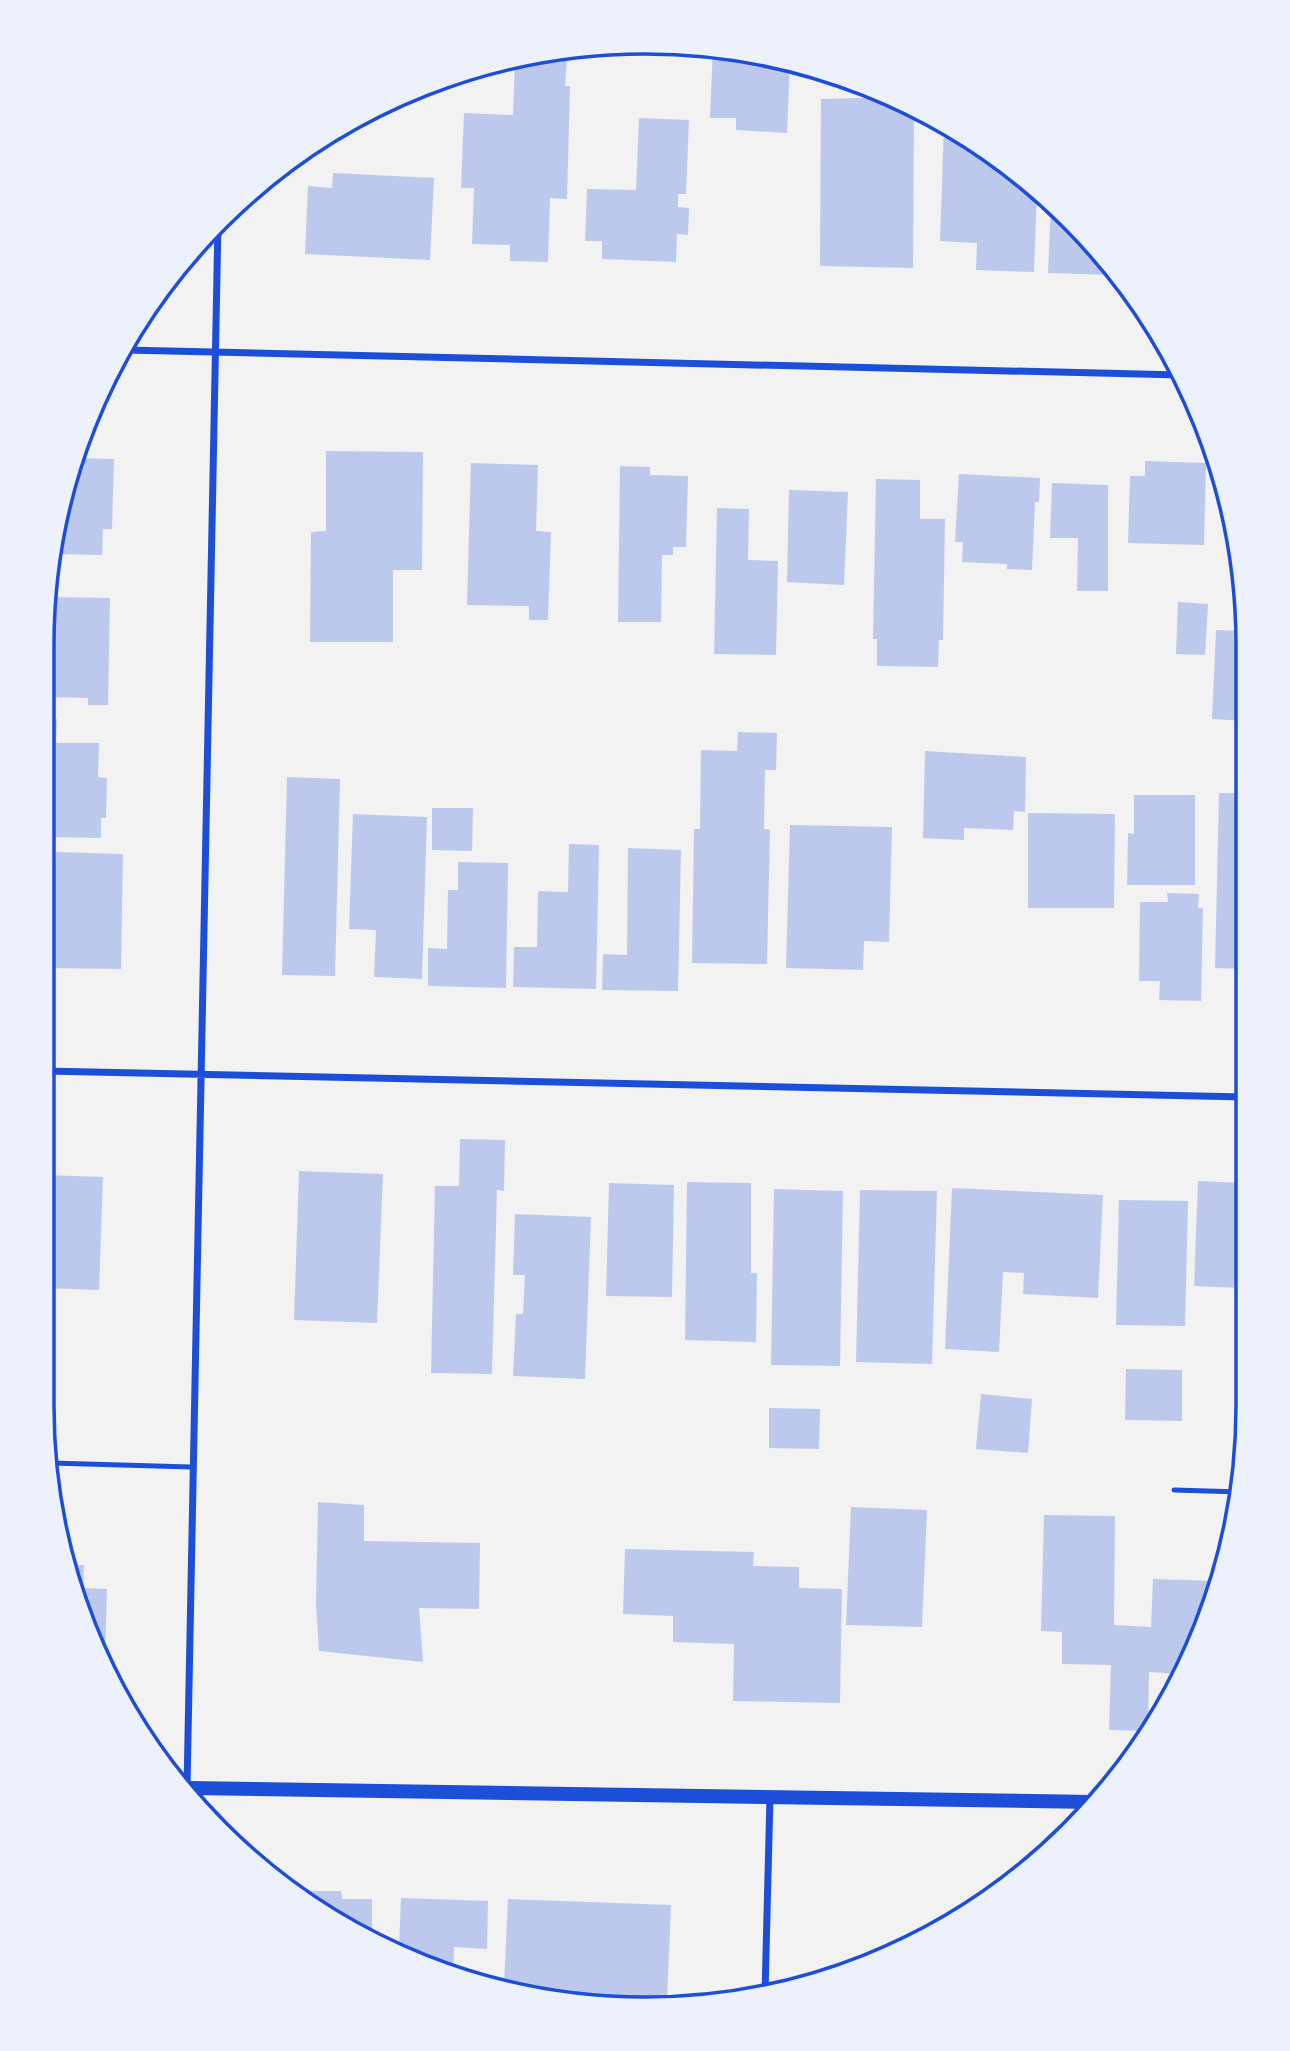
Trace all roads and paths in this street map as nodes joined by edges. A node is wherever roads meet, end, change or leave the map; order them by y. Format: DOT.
graph roads {
  1 [pos="218,237"];
  2 [pos="132,351"];
  3 [pos="215,353"];
  4 [pos="1170,375"];
  5 [pos="54,1071"];
  6 [pos="199,1074"];
  7 [pos="1236,1097"];
  8 [pos="57,1463"];
  9 [pos="191,1467"];
  10 [pos="1174,1490"];
  11 [pos="1229,1492"];
  12 [pos="187,1779"];
  13 [pos="194,1788"];
  14 [pos="770,1797"];
  15 [pos="1084,1802"];
  16 [pos="765,1984"];
  1 -- 3 [label="street"];
  2 -- 3 [label="street"];
  3 -- 4 [label="street"];
  3 -- 6 [label="street"];
  5 -- 6 [label="street"];
  6 -- 7 [label="street"];
  6 -- 9 [label="street"];
  8 -- 9 [label="lane"];
  9 -- 12 [label="street"];
  10 -- 11 [label="lane"];
  13 -- 14 [label="main road"];
  14 -- 15 [label="main road"];
  14 -- 16 [label="street"];
}
